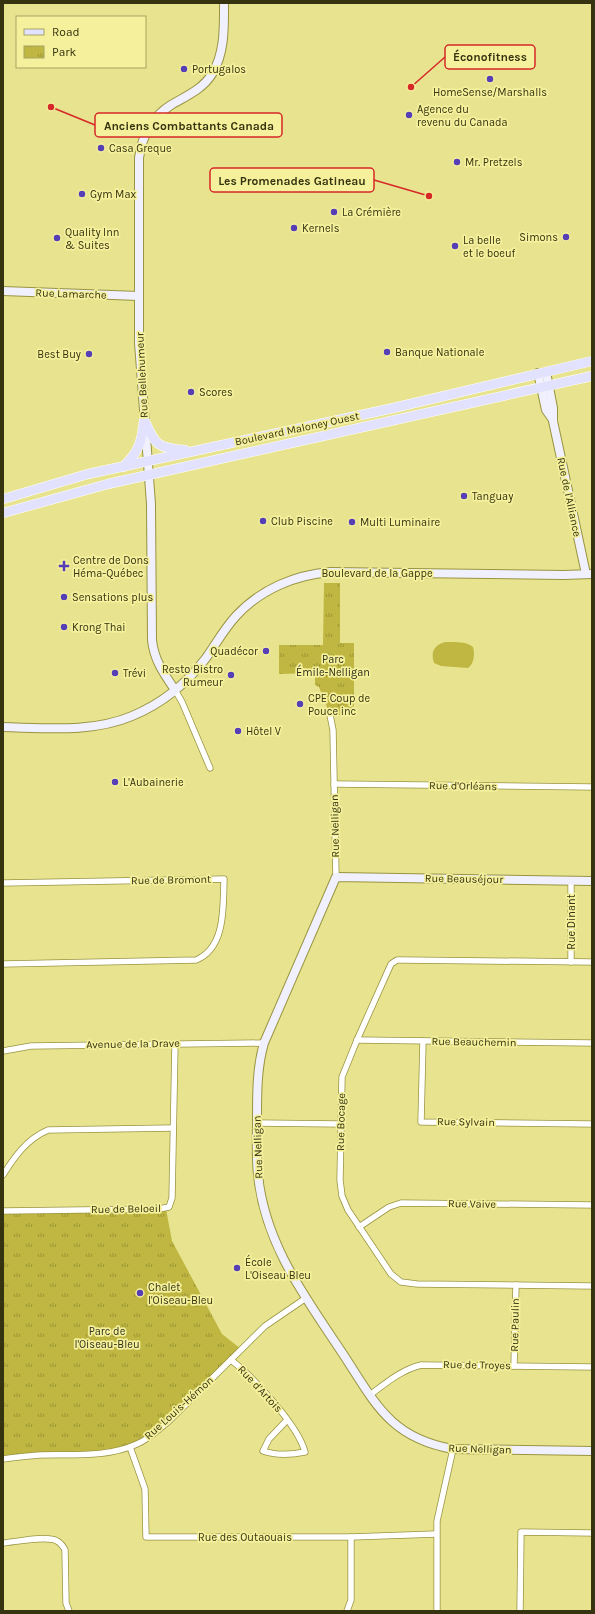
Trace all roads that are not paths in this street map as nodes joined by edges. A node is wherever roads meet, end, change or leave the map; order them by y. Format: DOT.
graph roads {
  1 [pos="224,3"];
  2 [pos="3,291"];
  3 [pos="139,296"];
  4 [pos="592,362"];
  5 [pos="542,372"];
  6 [pos="592,376"];
  7 [pos="545,387"];
  8 [pos="144,419"];
  9 [pos="198,451"];
  10 [pos="148,462"];
  11 [pos="123,467"];
  12 [pos="148,475"];
  13 [pos="3,499"];
  14 [pos="3,513"];
  15 [pos="589,574"];
  16 [pos="175,690"];
  17 [pos="330,715"];
  18 [pos="3,727"];
  19 [pos="210,768"];
  20 [pos="334,784"];
  21 [pos="592,787"];
  22 [pos="336,877"];
  23 [pos="571,881"];
  24 [pos="592,881"];
  25 [pos="3,883"];
  26 [pos="571,962"];
  27 [pos="592,962"];
  28 [pos="3,964"];
  29 [pos="357,1040"];
  30 [pos="423,1041"];
  31 [pos="264,1042"];
  32 [pos="592,1043"];
  33 [pos="175,1044"];
  34 [pos="3,1051"];
  35 [pos="257,1123"];
  36 [pos="340,1124"];
  37 [pos="592,1124"];
  38 [pos="173,1128"];
  39 [pos="3,1175"];
  40 [pos="592,1205"];
  41 [pos="3,1211"];
  42 [pos="359,1227"];
  43 [pos="516,1285"];
  44 [pos="592,1286"];
  45 [pos="306,1298"];
  46 [pos="231,1360"];
  47 [pos="514,1366"];
  48 [pos="592,1367"];
  49 [pos="370,1395"];
  50 [pos="287,1420"];
  51 [pos="130,1447"];
  52 [pos="453,1449"];
  53 [pos="592,1451"];
  54 [pos="3,1459"];
  55 [pos="436,1534"];
  56 [pos="592,1534"];
  57 [pos="351,1537"];
  58 [pos="3,1543"];
  59 [pos="69,1611"];
  60 [pos="347,1611"];
  61 [pos="437,1611"];
  62 [pos="520,1611"];
  1 -- 3 [label="street, Rue Bellehumeur"];
  2 -- 3 [label="street, Rue Lamarche"];
  3 -- 8 [label="street, Rue Bellehumeur"];
  4 -- 5 [label="main road, Boulevard Maloney Ouest"];
  5 -- 7 [label="street, Rue de l'Alliance"];
  5 -- 9 [label="main road, Boulevard Maloney Ouest"];
  6 -- 7 [label="main road, Boulevard Maloney Ouest"];
  7 -- 12 [label="main road, Boulevard Maloney Ouest"];
  7 -- 15 [label="street, Rue de l'Alliance"];
  8 -- 9 [label="main road"];
  8 -- 10 [label="street, Rue Bellehumeur"];
  8 -- 11 [label="main road"];
  9 -- 10 [label="main road, Boulevard Maloney Ouest"];
  10 -- 11 [label="main road, Boulevard Maloney Ouest"];
  10 -- 12 [label="street, Rue Bellehumeur"];
  11 -- 13 [label="main road, Boulevard Maloney Ouest"];
  12 -- 14 [label="main road, Boulevard Maloney Ouest"];
  12 -- 16 [label="street, Rue Bellehumeur"];
  15 -- 16 [label="street, Boulevard de la Gappe"];
  16 -- 18 [label="street, Boulevard de la Gappe"];
  16 -- 19 [label="street, Rue Bellehumeur"];
  17 -- 20 [label="street, Rue Nelligan"];
  20 -- 21 [label="street, Rue d'Orléans"];
  20 -- 22 [label="street, Rue Nelligan"];
  22 -- 23 [label="street, Rue Beauséjour"];
  22 -- 31 [label="street, Rue Nelligan"];
  23 -- 24 [label="street, Rue Beauséjour"];
  23 -- 26 [label="street, Rue Dinant"];
  25 -- 28 [label="street, Rue de Bromont"];
  26 -- 27 [label="street, Rue Bocage"];
  26 -- 29 [label="street, Rue Bocage"];
  29 -- 30 [label="street, Rue Beauchemin"];
  29 -- 36 [label="street, Rue Bocage"];
  30 -- 32 [label="street, Rue Beauchemin"];
  30 -- 37 [label="street, Rue Sylvain"];
  31 -- 33 [label="street, Avenue de la Drave"];
  31 -- 35 [label="street, Rue Nelligan"];
  33 -- 34 [label="street, Avenue de la Drave"];
  33 -- 38 [label="street, Rue de Beloeil"];
  35 -- 36 [label="street"];
  35 -- 45 [label="street, Rue Nelligan"];
  36 -- 42 [label="street, Rue Bocage"];
  38 -- 39 [label="street"];
  38 -- 41 [label="street, Rue de Beloeil"];
  40 -- 42 [label="street, Rue Vaive"];
  42 -- 43 [label="street, Rue Bocage"];
  43 -- 44 [label="street, Rue Bocage"];
  43 -- 47 [label="street, Rue Paulin"];
  45 -- 46 [label="street, Rue Louis-Hémon"];
  45 -- 49 [label="street, Rue Nelligan"];
  46 -- 50 [label="street, Rue d'Artois"];
  46 -- 51 [label="street, Rue Louis-Hémon"];
  47 -- 48 [label="street, Rue de Troyes"];
  47 -- 49 [label="street, Rue de Troyes"];
  49 -- 52 [label="street, Rue Nelligan"];
  50 -- 50 [label="street, Rue d'Artois"];
  51 -- 54 [label="street, Rue Louis-Hémon"];
  51 -- 57 [label="street, Rue des Outaouais"];
  52 -- 53 [label="street, Rue Nelligan"];
  52 -- 55 [label="street"];
  55 -- 57 [label="street, Rue des Outaouais"];
  55 -- 61 [label="street"];
  56 -- 62 [label="street"];
  57 -- 60 [label="street"];
  58 -- 59 [label="street"];
}
